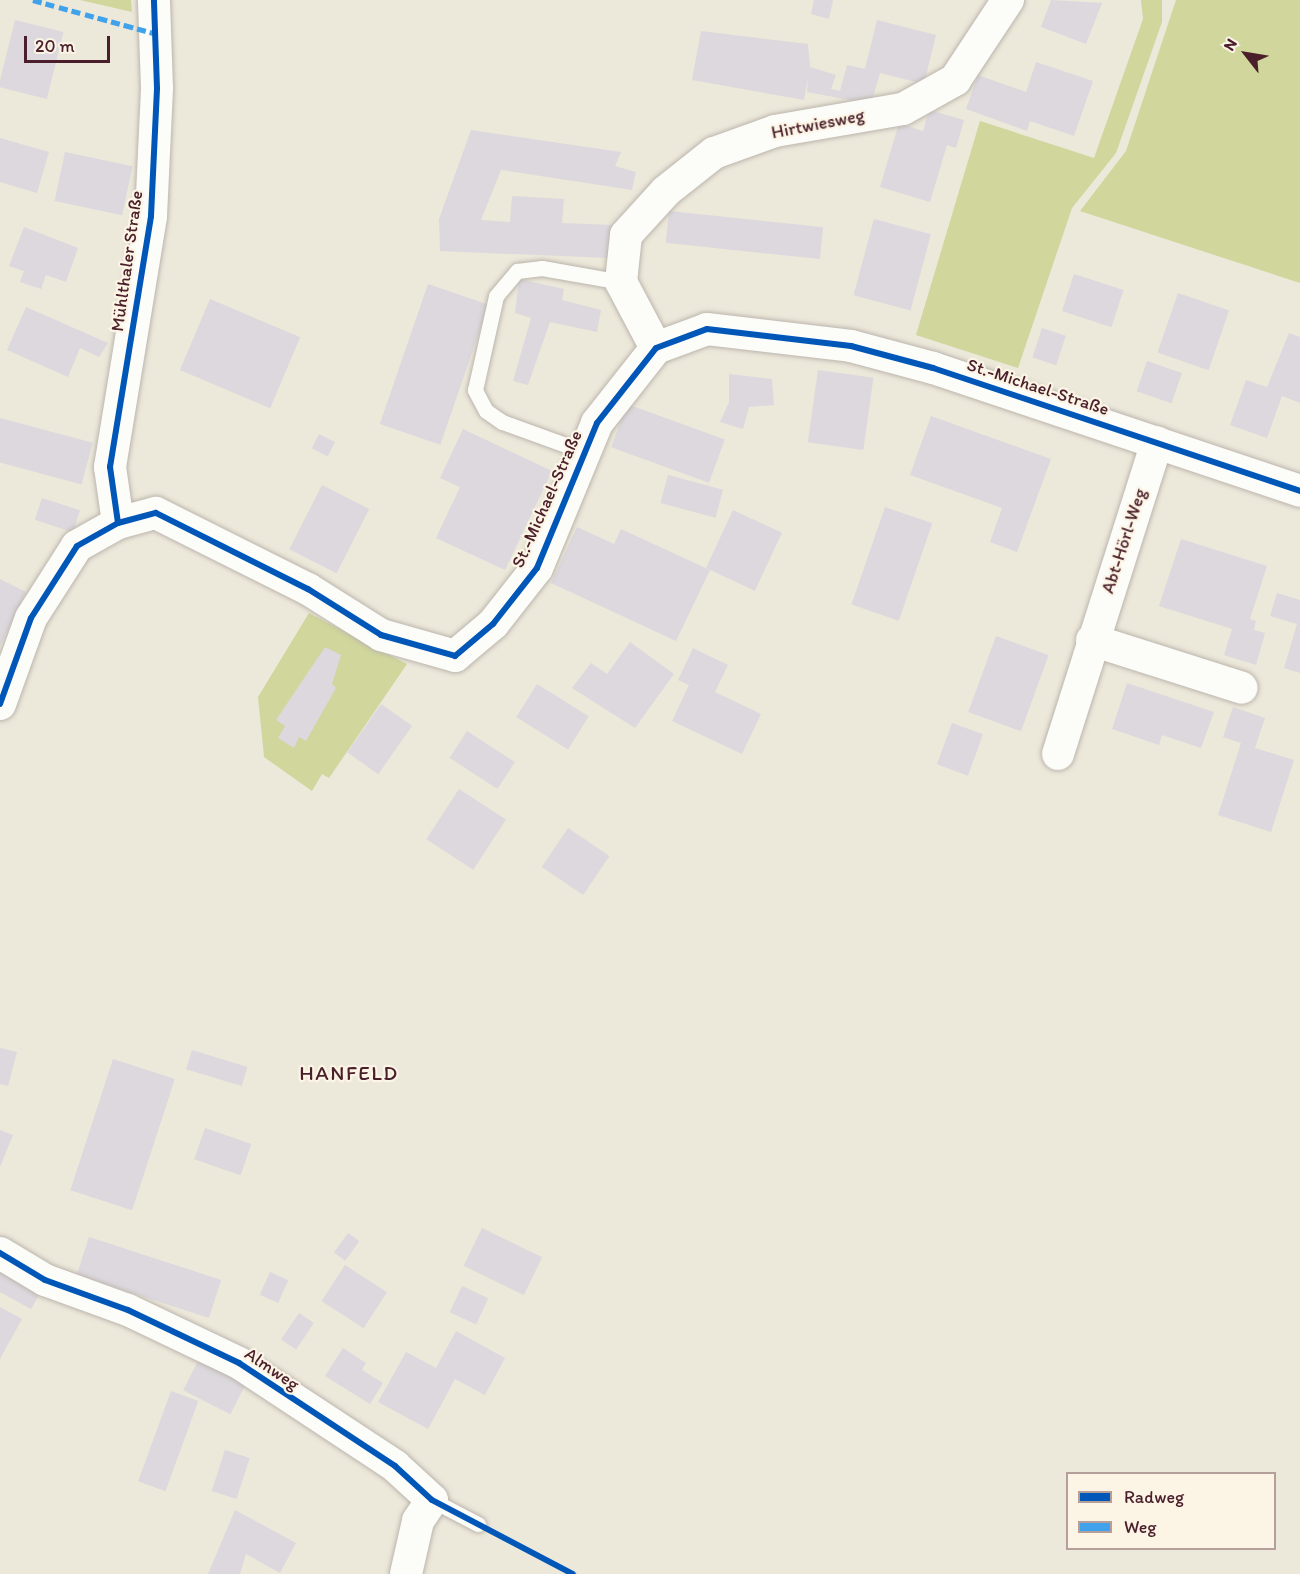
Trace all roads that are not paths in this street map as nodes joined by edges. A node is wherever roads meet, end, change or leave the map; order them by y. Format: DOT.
graph roads {
  1 [pos="154,0"];
  2 [pos="1008,0"];
  3 [pos="621,282"];
  4 [pos="656,348"];
  5 [pos="1157,442"];
  6 [pos="585,452"];
  7 [pos="1300,492"];
  8 [pos="118,523"];
  9 [pos="1092,640"];
  10 [pos="1242,688"];
  11 [pos="0,704"];
  12 [pos="1059,754"];
  13 [pos="0,1253"];
  14 [pos="432,1500"];
  15 [pos="478,1524"];
  16 [pos="406,1574"];
  1 -- 8 [label="street, Mühlthaler Straße"];
  2 -- 3 [label="street, Hirtwiesweg"];
  3 -- 4 [label="street"];
  3 -- 6 [label="lane"];
  4 -- 5 [label="street, St.-Michael-Straße"];
  4 -- 6 [label="street, St.-Michael-Straße"];
  5 -- 7 [label="street, St.-Michael-Straße"];
  5 -- 9 [label="street, Abt-Hörl-Weg"];
  6 -- 8 [label="street, St.-Michael-Straße"];
  8 -- 11 [label="street, St.-Michael-Straße"];
  9 -- 10 [label="street"];
  9 -- 12 [label="street, Abt-Hörl-Weg"];
  13 -- 14 [label="street, Almweg"];
  14 -- 15 [label="lane, Almweg"];
  14 -- 16 [label="street"];
}
